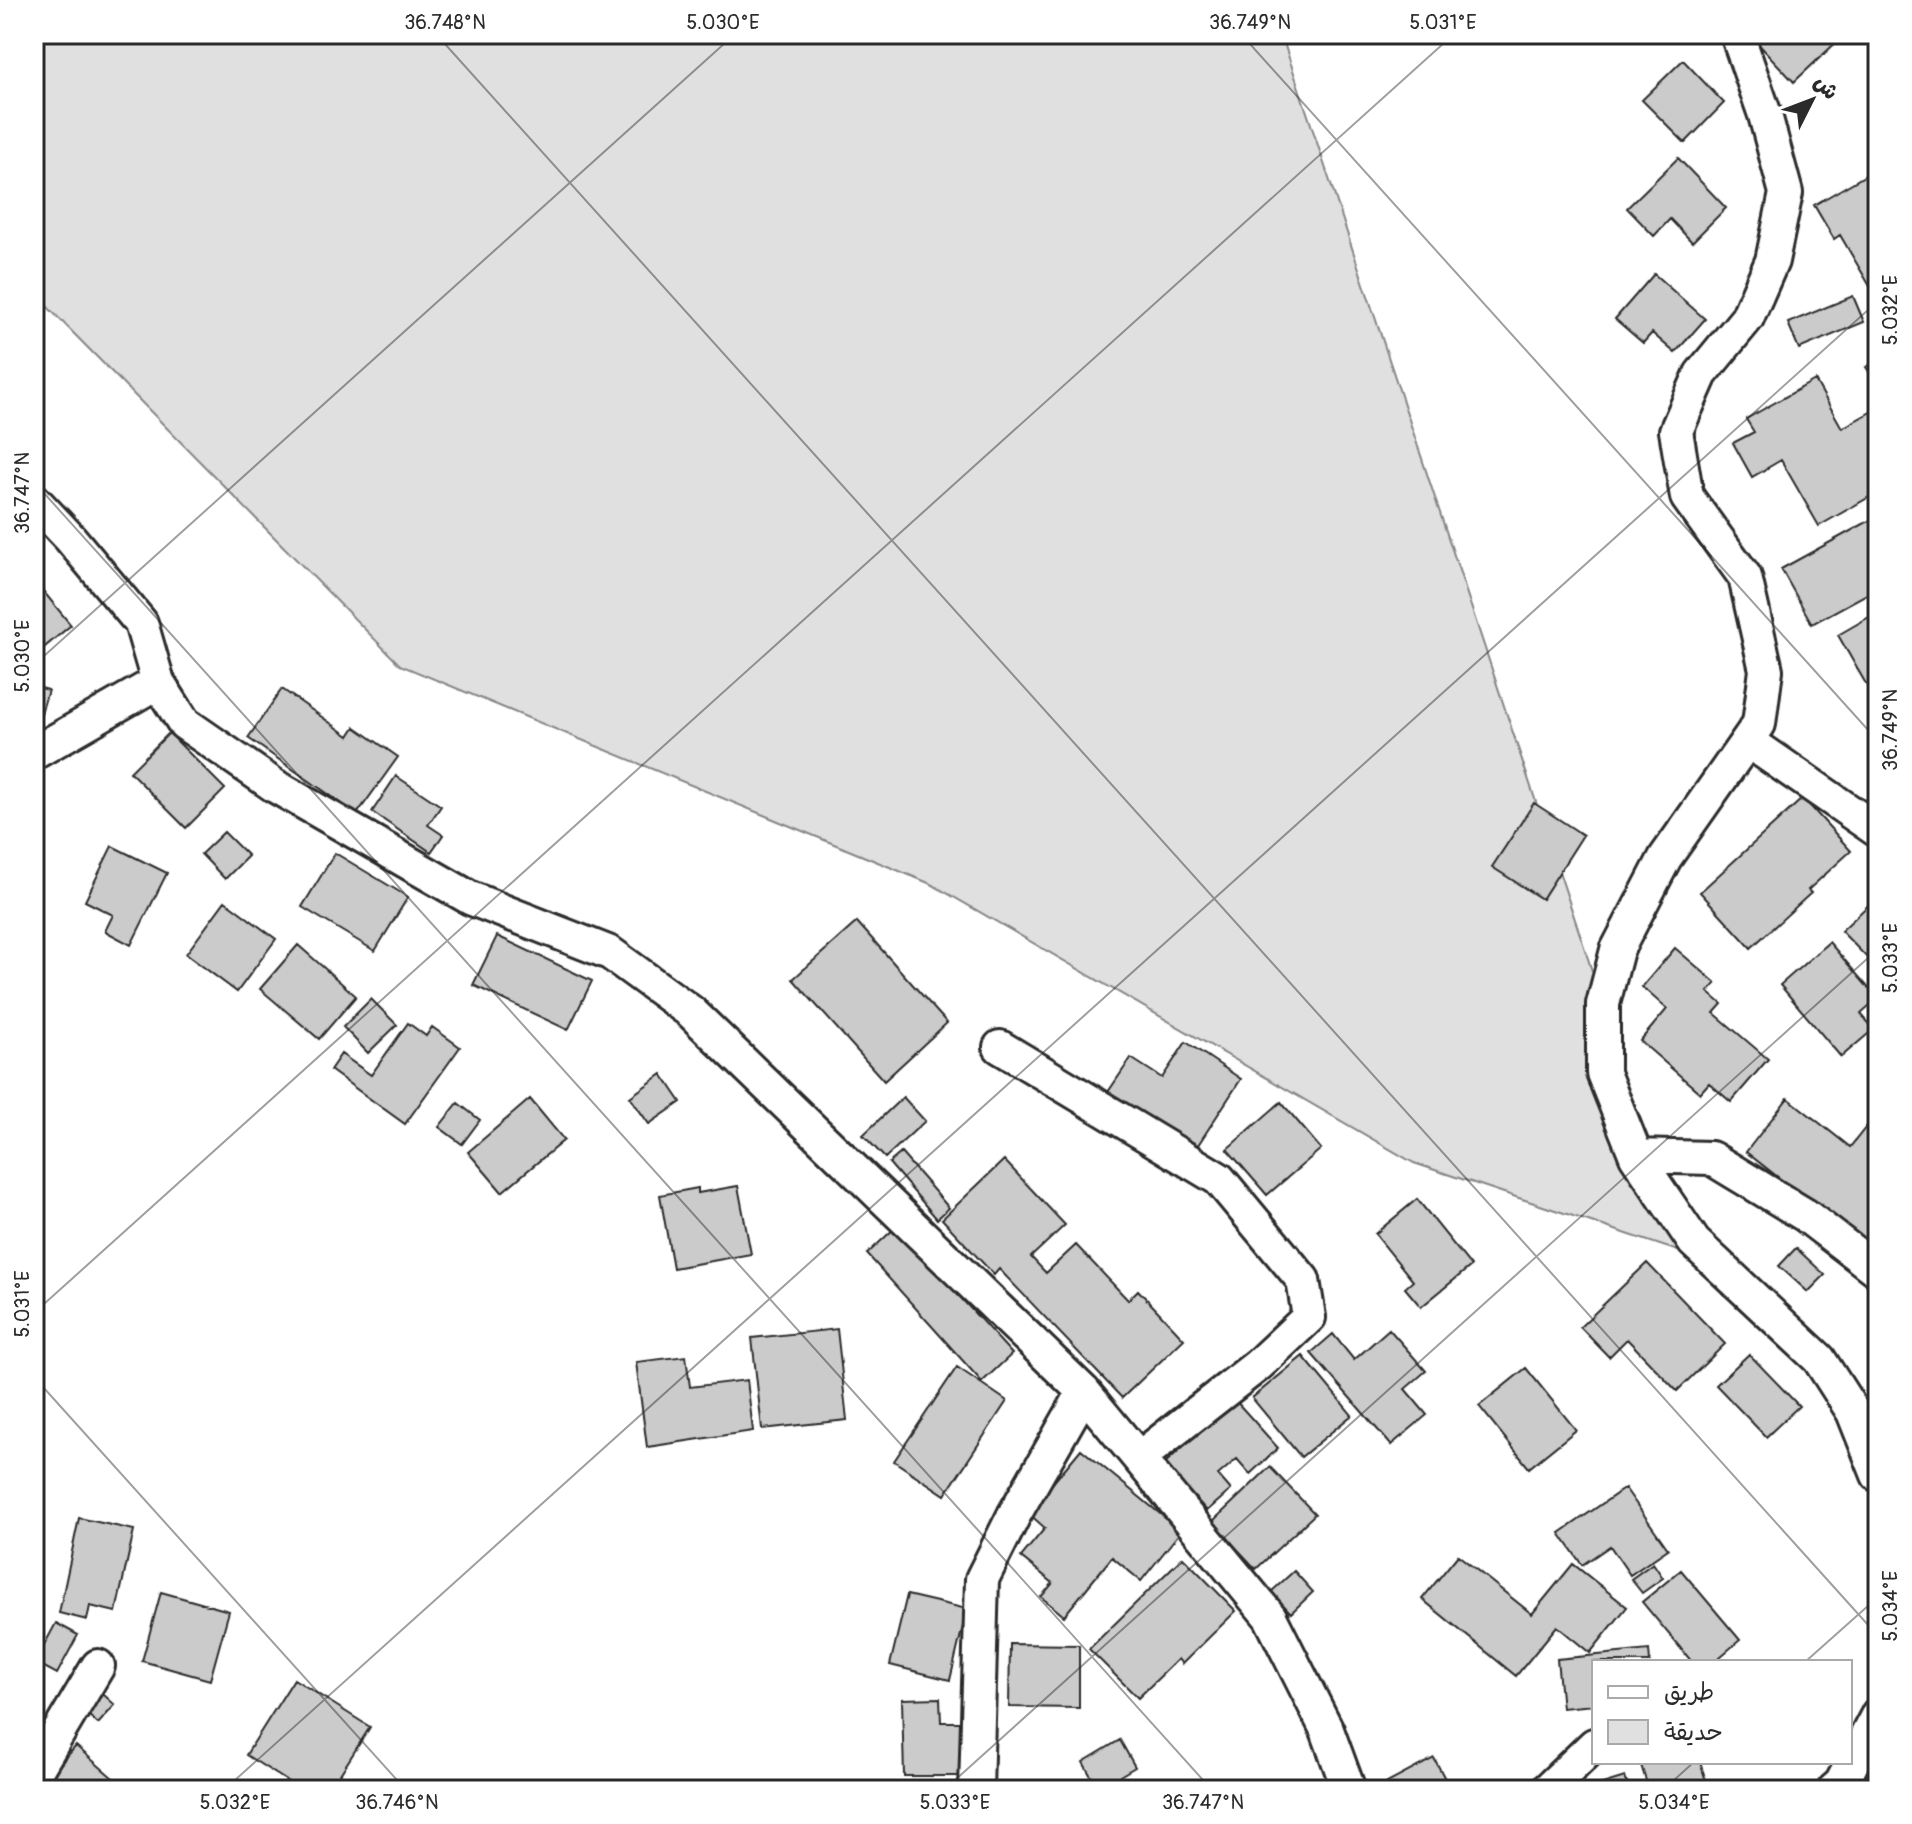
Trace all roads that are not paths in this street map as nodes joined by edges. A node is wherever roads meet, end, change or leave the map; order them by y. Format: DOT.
graph roads {
  1 [pos="1737,34"];
  2 [pos="34,500"];
  3 [pos="158,682"];
  4 [pos="1748,741"];
  5 [pos="34,753"];
  6 [pos="1878,831"];
  7 [pos="1000,1047"];
  8 [pos="1636,1156"];
  9 [pos="1878,1271"];
  10 [pos="1084,1392"];
  11 [pos="1139,1458"];
  12 [pos="1878,1475"];
  13 [pos="98,1666"];
  14 [pos="1878,1714"];
  15 [pos="1592,1747"];
  16 [pos="1852,1763"];
  17 [pos="1852,1764"];
  18 [pos="34,1774"];
  19 [pos="976,1790"];
  20 [pos="1349,1790"];
  21 [pos="1547,1790"];
  22 [pos="1834,1790"];
  1 -- 4 [label="street"];
  2 -- 3 [label="street"];
  3 -- 5 [label="street"];
  3 -- 10 [label="street"];
  4 -- 6 [label="street"];
  4 -- 8 [label="street"];
  7 -- 11 [label="street"];
  8 -- 9 [label="street"];
  8 -- 12 [label="street"];
  10 -- 11 [label="street"];
  10 -- 19 [label="street"];
  11 -- 20 [label="street"];
  13 -- 18 [label="street"];
  14 -- 16 [label="street"];
  15 -- 21 [label="street"];
  17 -- 22 [label="street"];
}
